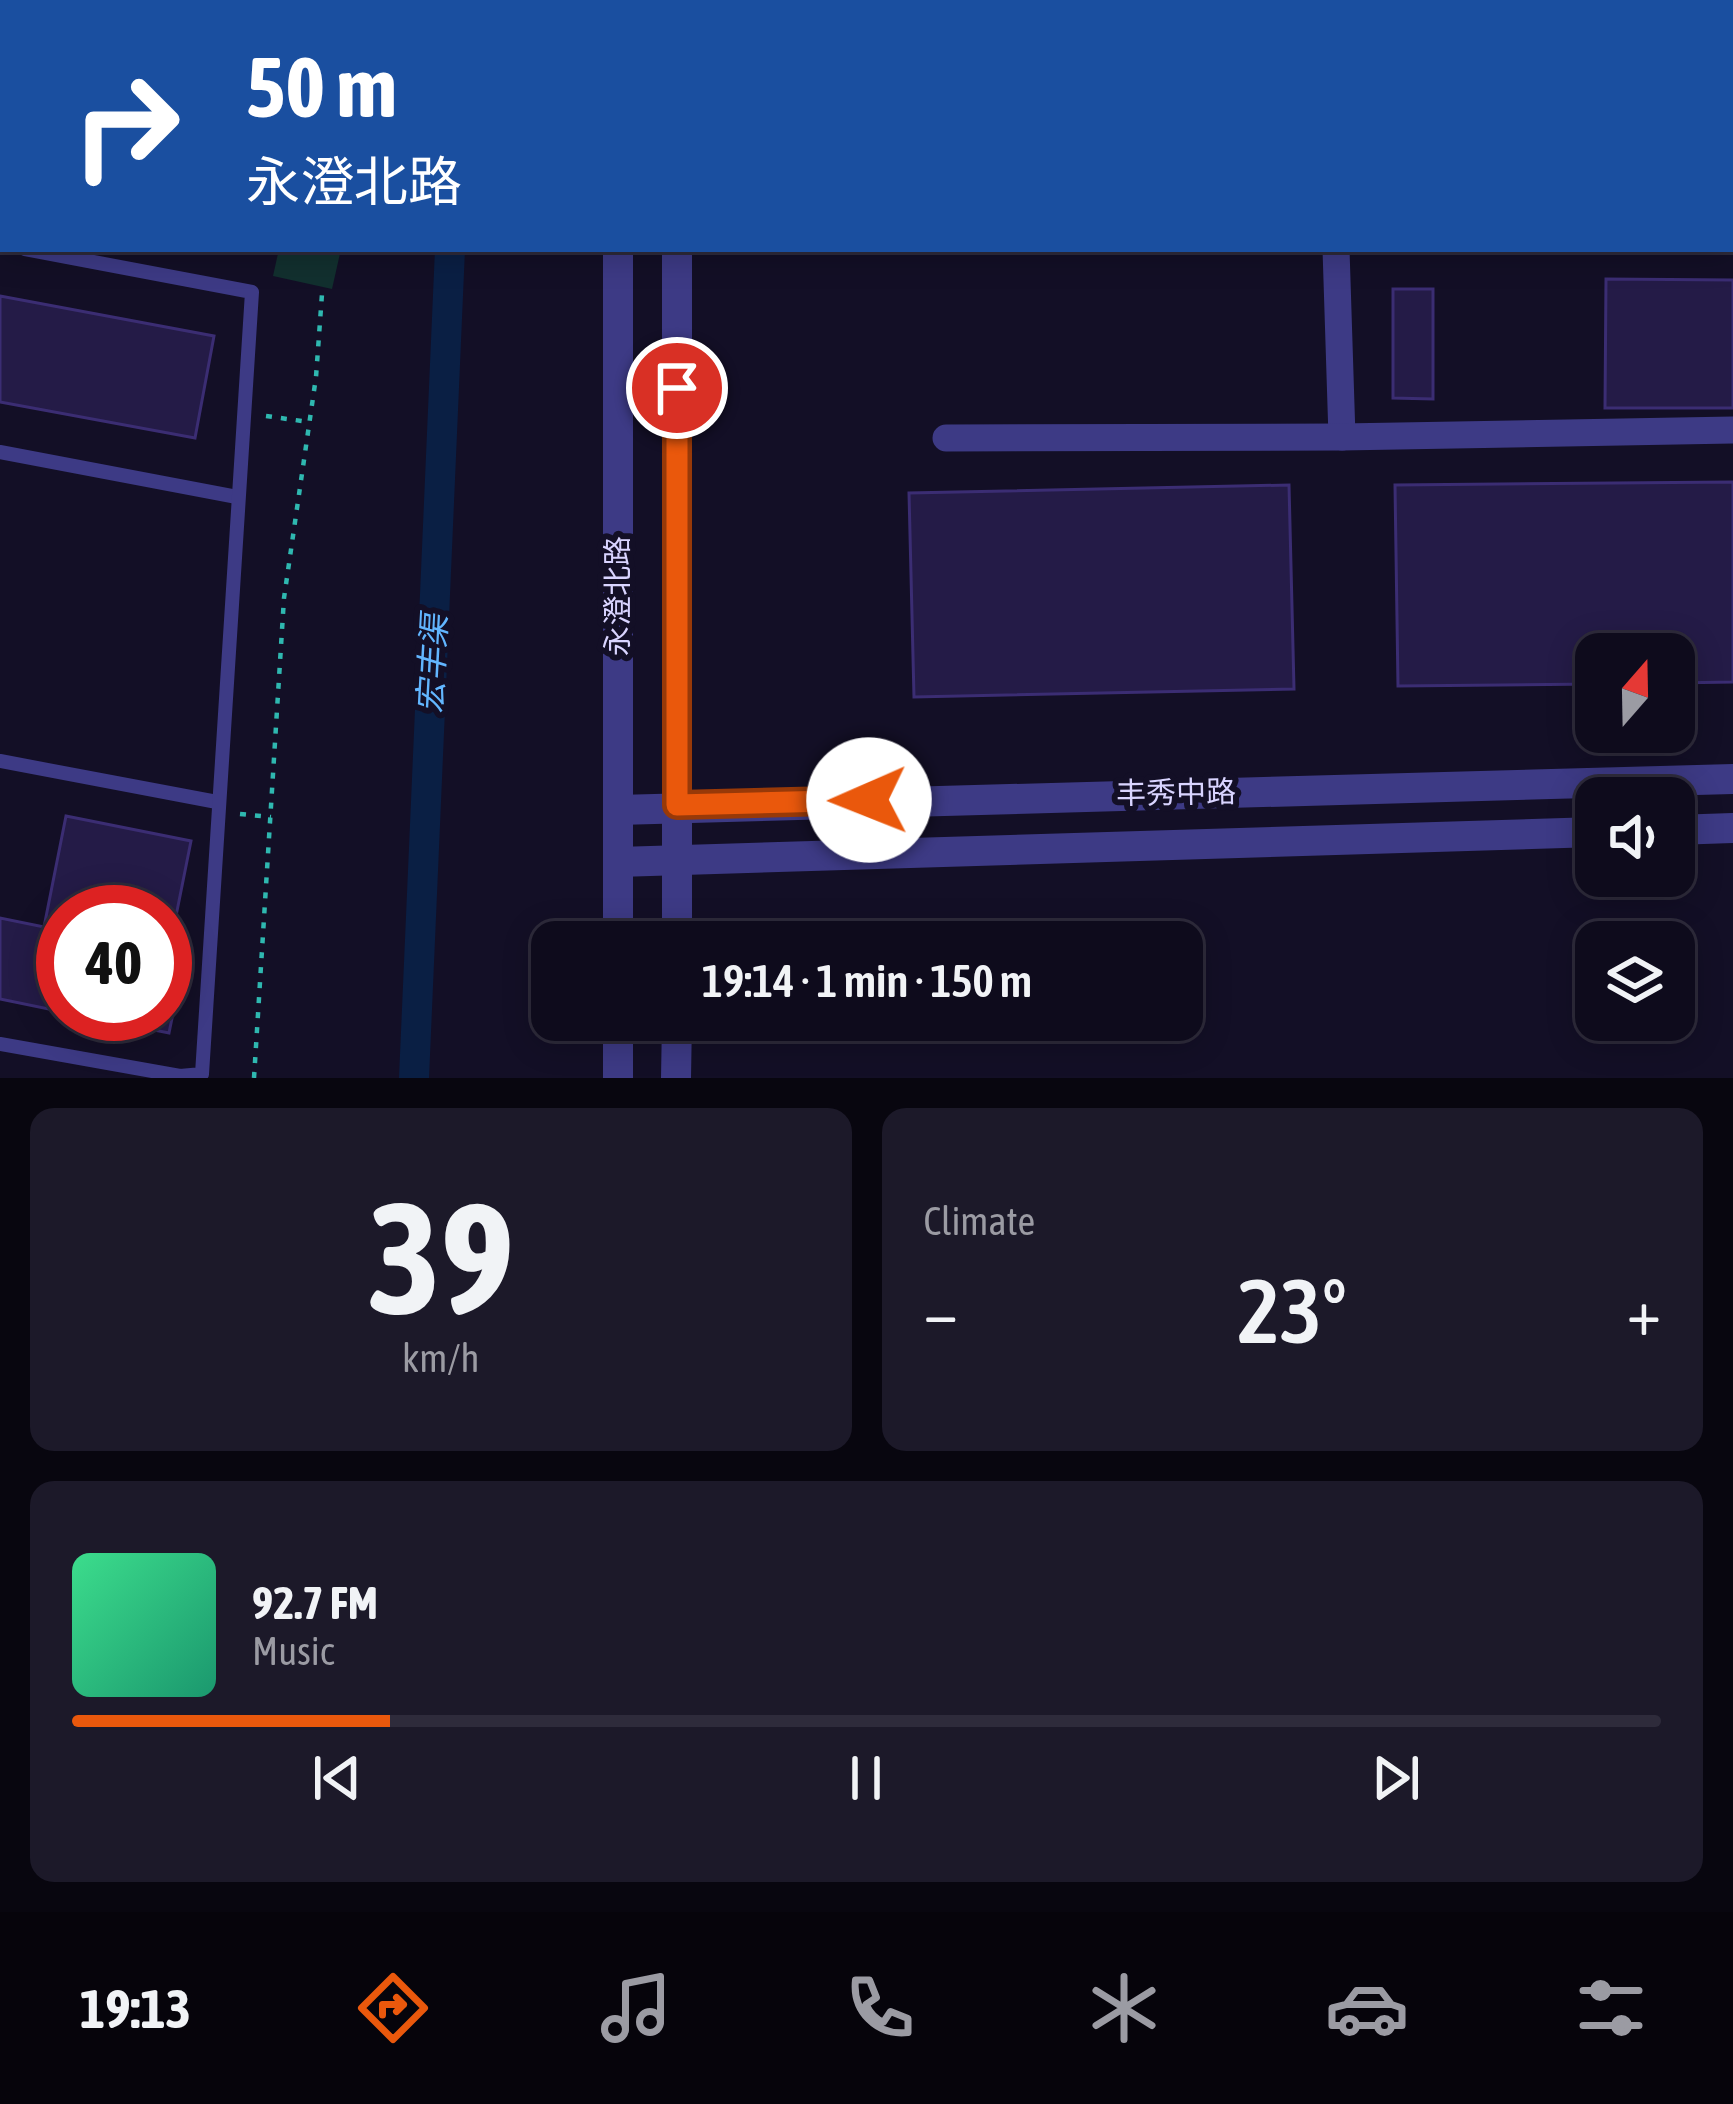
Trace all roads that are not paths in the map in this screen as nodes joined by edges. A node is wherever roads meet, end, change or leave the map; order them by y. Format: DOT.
graph roads {
  1 [pos="42,252"];
  2 [pos="618,252"];
  3 [pos="677,252"];
  4 [pos="1336,252"];
  5 [pos="1733,430"];
  6 [pos="1342,437"];
  7 [pos="946,438"];
  8 [pos="0,452"];
  9 [pos="237,497"];
  10 [pos="0,761"];
  11 [pos="1733,779"];
  12 [pos="677,805"];
  13 [pos="216,807"];
  14 [pos="618,810"];
  15 [pos="1733,828"];
  16 [pos="1695,829"];
  17 [pos="1575,833"];
  18 [pos="677,859"];
  19 [pos="618,862"];
  20 [pos="618,921"];
  21 [pos="677,921"];
  22 [pos="618,1041"];
  23 [pos="676,1041"];
  24 [pos="0,1045"];
  25 [pos="618,1078"];
  26 [pos="676,1078"];
  1 -- 9 [label="lane"];
  2 -- 14 [label="street, 永澄北路"];
  3 -- 12 [label="street, 永澄北路"];
  4 -- 6 [label="street"];
  5 -- 6 [label="street"];
  6 -- 7 [label="street"];
  8 -- 9 [label="lane"];
  9 -- 13 [label="lane"];
  10 -- 13 [label="lane"];
  11 -- 12 [label="street, 丰秀中路"];
  12 -- 14 [label="street, 丰秀中路"];
  12 -- 18 [label="street, 永澄北路"];
  13 -- 24 [label="lane"];
  14 -- 19 [label="street, 永澄北路"];
  15 -- 16 [label="street"];
  17 -- 18 [label="street, 丰秀中路"];
  18 -- 19 [label="street, 丰秀中路"];
  18 -- 21 [label="street, 永澄北路"];
  19 -- 20 [label="street, 永澄北路"];
  22 -- 25 [label="street"];
  23 -- 26 [label="street"];
}
